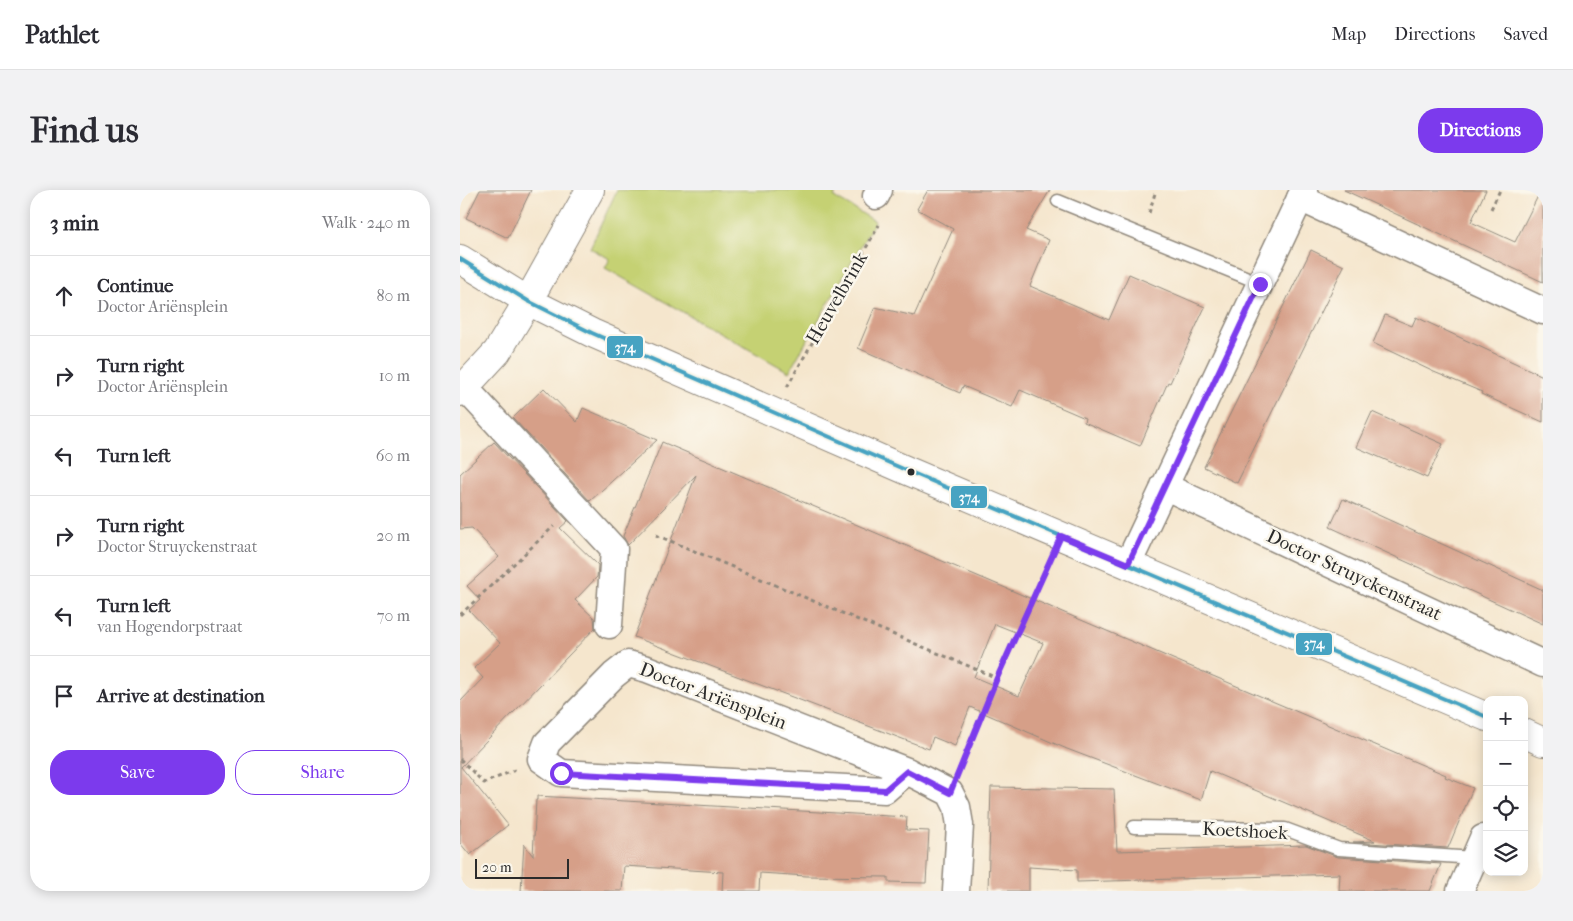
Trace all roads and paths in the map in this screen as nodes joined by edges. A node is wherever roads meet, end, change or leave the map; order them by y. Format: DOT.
graph roads {
  1 [pos="590,190"];
  2 [pos="1500,190"];
  3 [pos="878,193"];
  4 [pos="1302,194"];
  5 [pos="1058,201"];
  6 [pos="1491,209"];
  7 [pos="460,259"];
  8 [pos="1260,284"];
  9 [pos="528,300"];
  10 [pos="1543,311"];
  11 [pos="462,390"];
  12 [pos="773,412"];
  13 [pos="1164,486"];
  14 [pos="574,507"];
  15 [pos="656,535"];
  16 [pos="1061,536"];
  17 [pos="1128,564"];
  18 [pos="460,615"];
  19 [pos="609,625"];
  20 [pos="1543,664"];
  21 [pos="997,678"];
  22 [pos="1483,715"];
  23 [pos="1528,735"];
  24 [pos="1543,742"];
  25 [pos="460,759"];
  26 [pos="541,759"];
  27 [pos="907,771"];
  28 [pos="950,793"];
  29 [pos="1134,827"];
  30 [pos="1478,848"];
  31 [pos="956,891"];
  32 [pos="1460,891"];
  1 -- 9 [label="street"];
  2 -- 6 [label="path"];
  3 -- 12 [label="path, Heuvelbrink"];
  4 -- 8 [label="street"];
  4 -- 10 [label="street"];
  5 -- 8 [label="lane"];
  7 -- 9 [label="street"];
  8 -- 13 [label="street"];
  9 -- 11 [label="street"];
  9 -- 12 [label="street"];
  11 -- 14 [label="street"];
  12 -- 16 [label="street"];
  13 -- 17 [label="street"];
  13 -- 20 [label="street, Doctor Struyckenstraat"];
  14 -- 18 [label="path"];
  14 -- 19 [label="street"];
  15 -- 21 [label="path"];
  16 -- 17 [label="street"];
  16 -- 21 [label="path"];
  17 -- 22 [label="street"];
  21 -- 28 [label="path"];
  23 -- 24 [label="street"];
  25 -- 26 [label="path"];
  26 -- 27 [label="street"];
  26 -- 27 [label="street, Doctor Ariënsplein"];
  27 -- 28 [label="street, Doctor Ariënsplein"];
  28 -- 31 [label="street"];
  29 -- 30 [label="lane, Koetshoek"];
  30 -- 32 [label="street, Koetshoek"];
}
